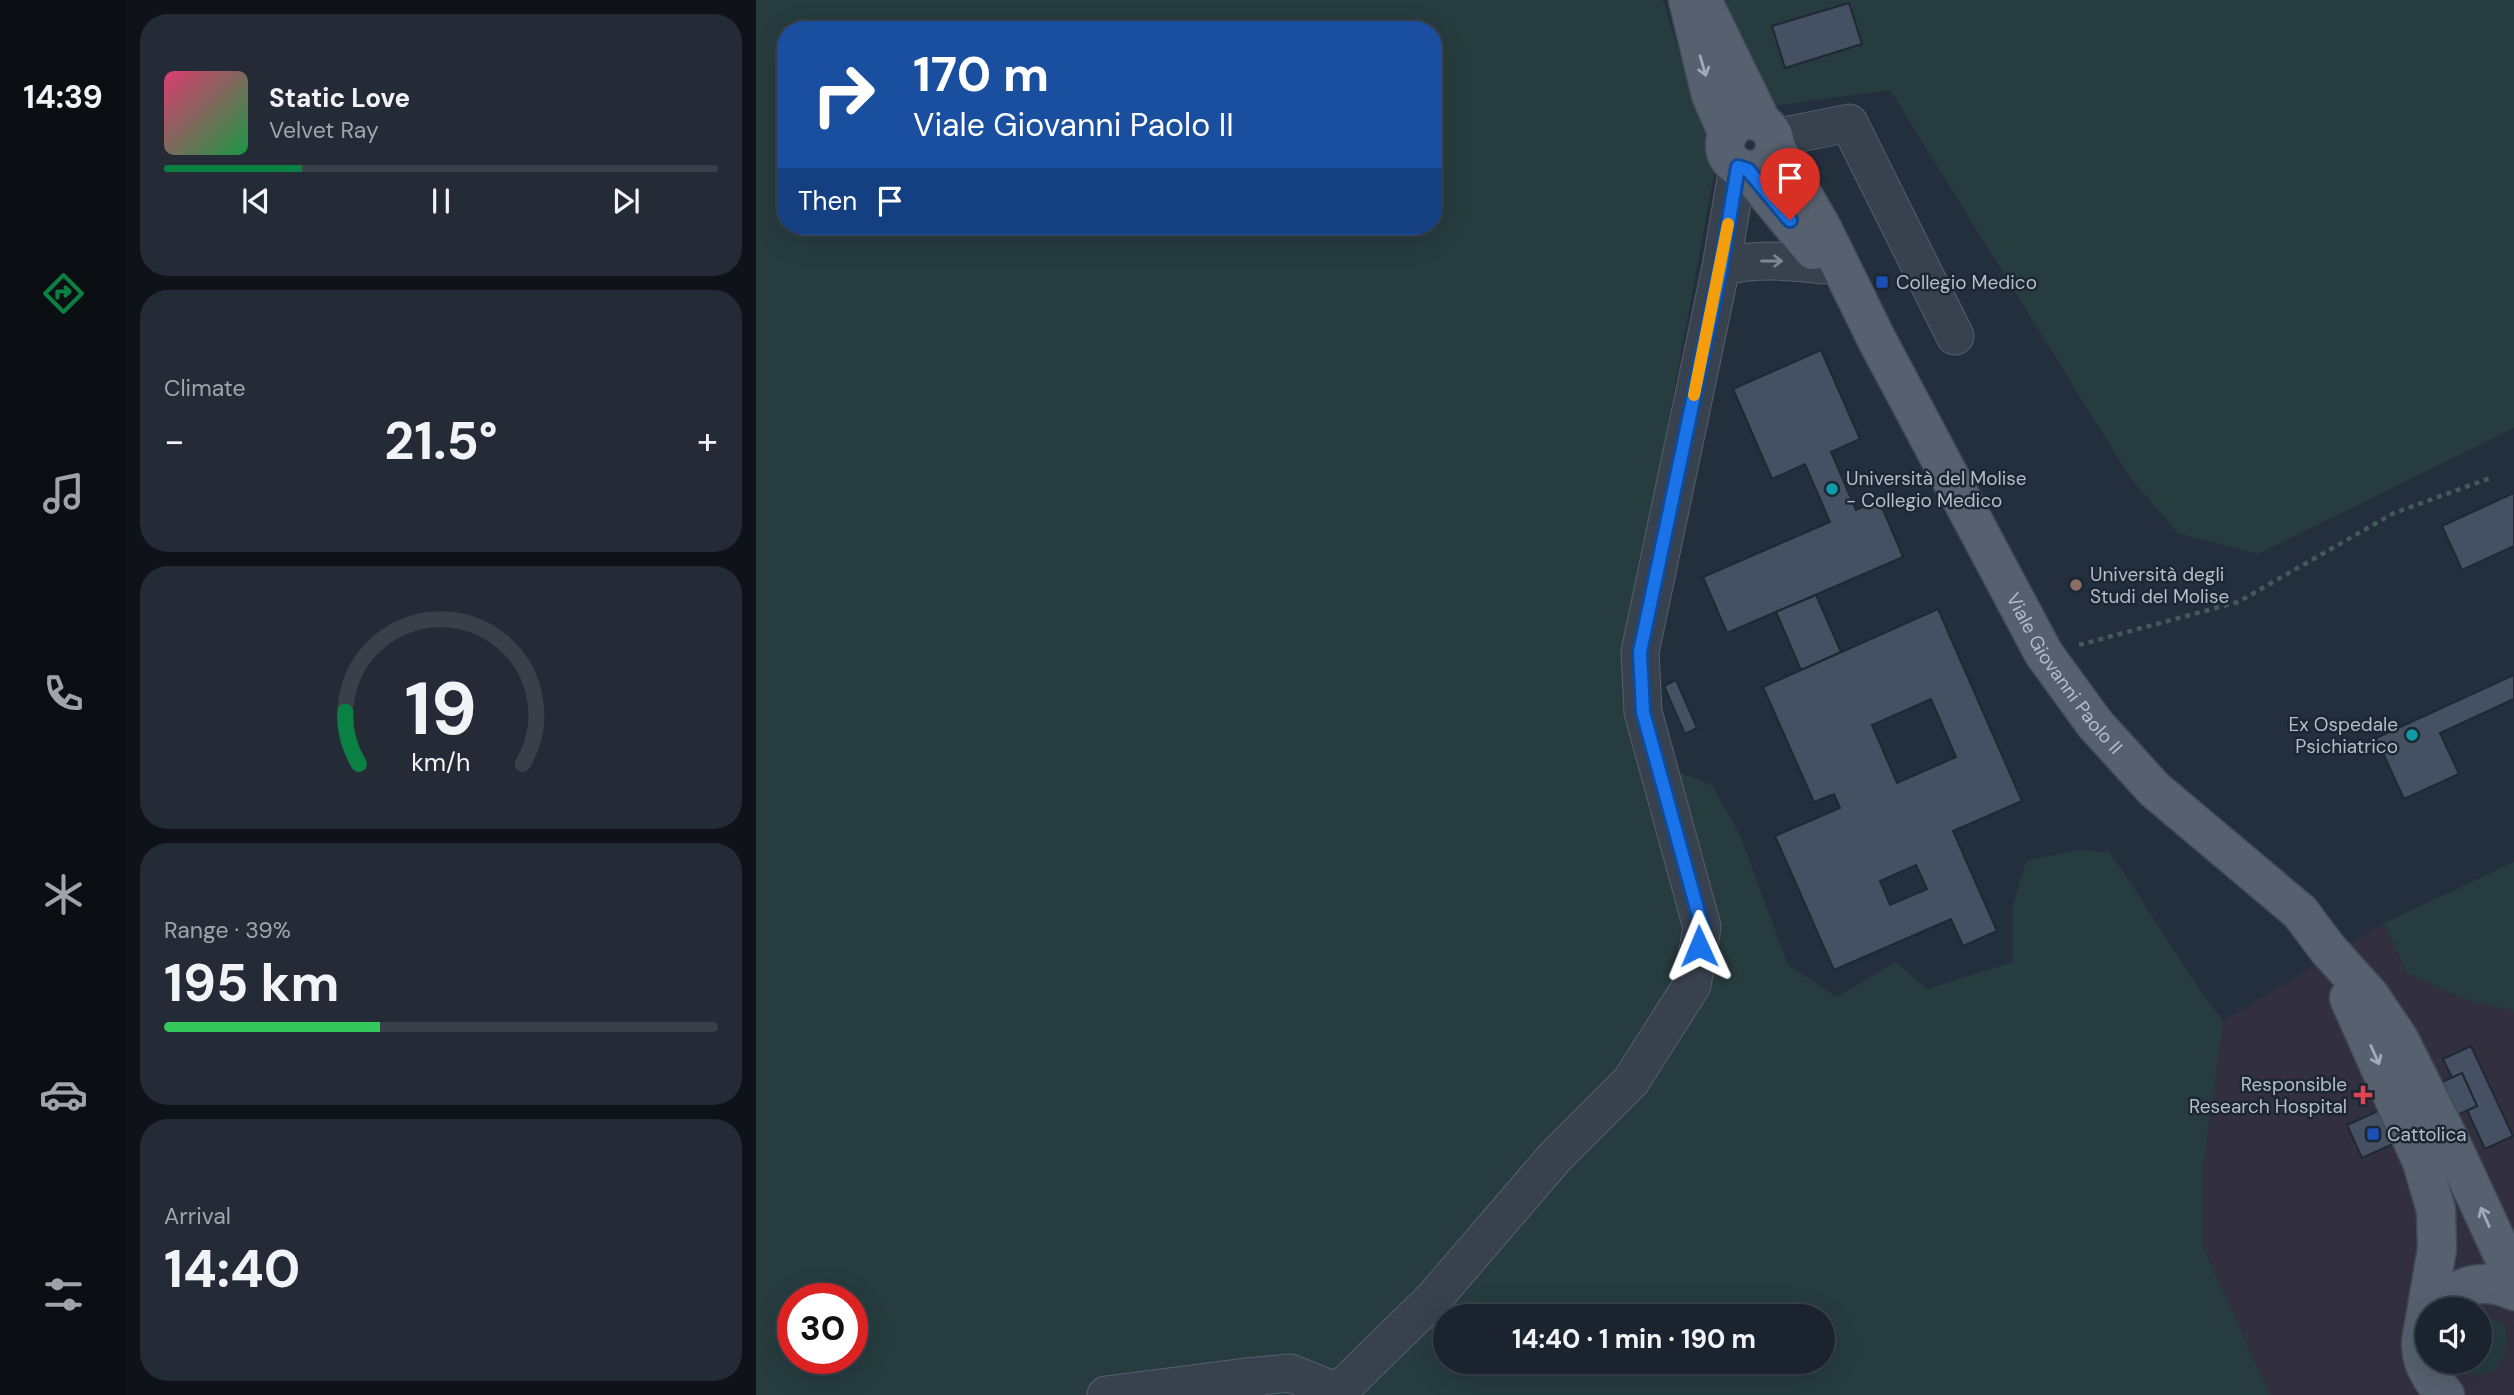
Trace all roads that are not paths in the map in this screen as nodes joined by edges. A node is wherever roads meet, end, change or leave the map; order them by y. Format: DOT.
graph roads {
  1 [pos="1688,0"];
  2 [pos="1702,0"];
  3 [pos="1754,147"];
  4 [pos="1823,265"];
  5 [pos="1721,267"];
  6 [pos="1955,336"];
  7 [pos="1877,340"];
  8 [pos="2327,948"];
  9 [pos="2514,1279"];
  10 [pos="2514,1291"];
  11 [pos="2430,1297"];
  12 [pos="2448,1297"];
  13 [pos="2419,1374"];
  14 [pos="2429,1374"];
  15 [pos="1246,1386"];
  16 [pos="1106,1395"];
  17 [pos="2416,1395"];
  18 [pos="2445,1395"];
  1 -- 3 [label="main road, Viale Giovanni Paolo II, one-way"];
  2 -- 3 [label="main road, Viale Giovanni Paolo II"];
  3 -- 4 [label="main road, Viale Giovanni Paolo II"];
  3 -- 5 [label="street"];
  3 -- 6 [label="street"];
  3 -- 7 [label="main road, Viale Giovanni Paolo II"];
  5 -- 4 [label="street, one-way"];
  4 -- 7 [label="main road, Viale Giovanni Paolo II"];
  5 -- 15 [label="street"];
  7 -- 8 [label="main road, Viale Giovanni Paolo II"];
  9 -- 8 [label="main road, one-way"];
  8 -- 11 [label="main road, one-way"];
  10 -- 12 [label="main road"];
  13 -- 17 [label="street"];
  14 -- 18 [label="main road"];
  15 -- 16 [label="street"];
}
